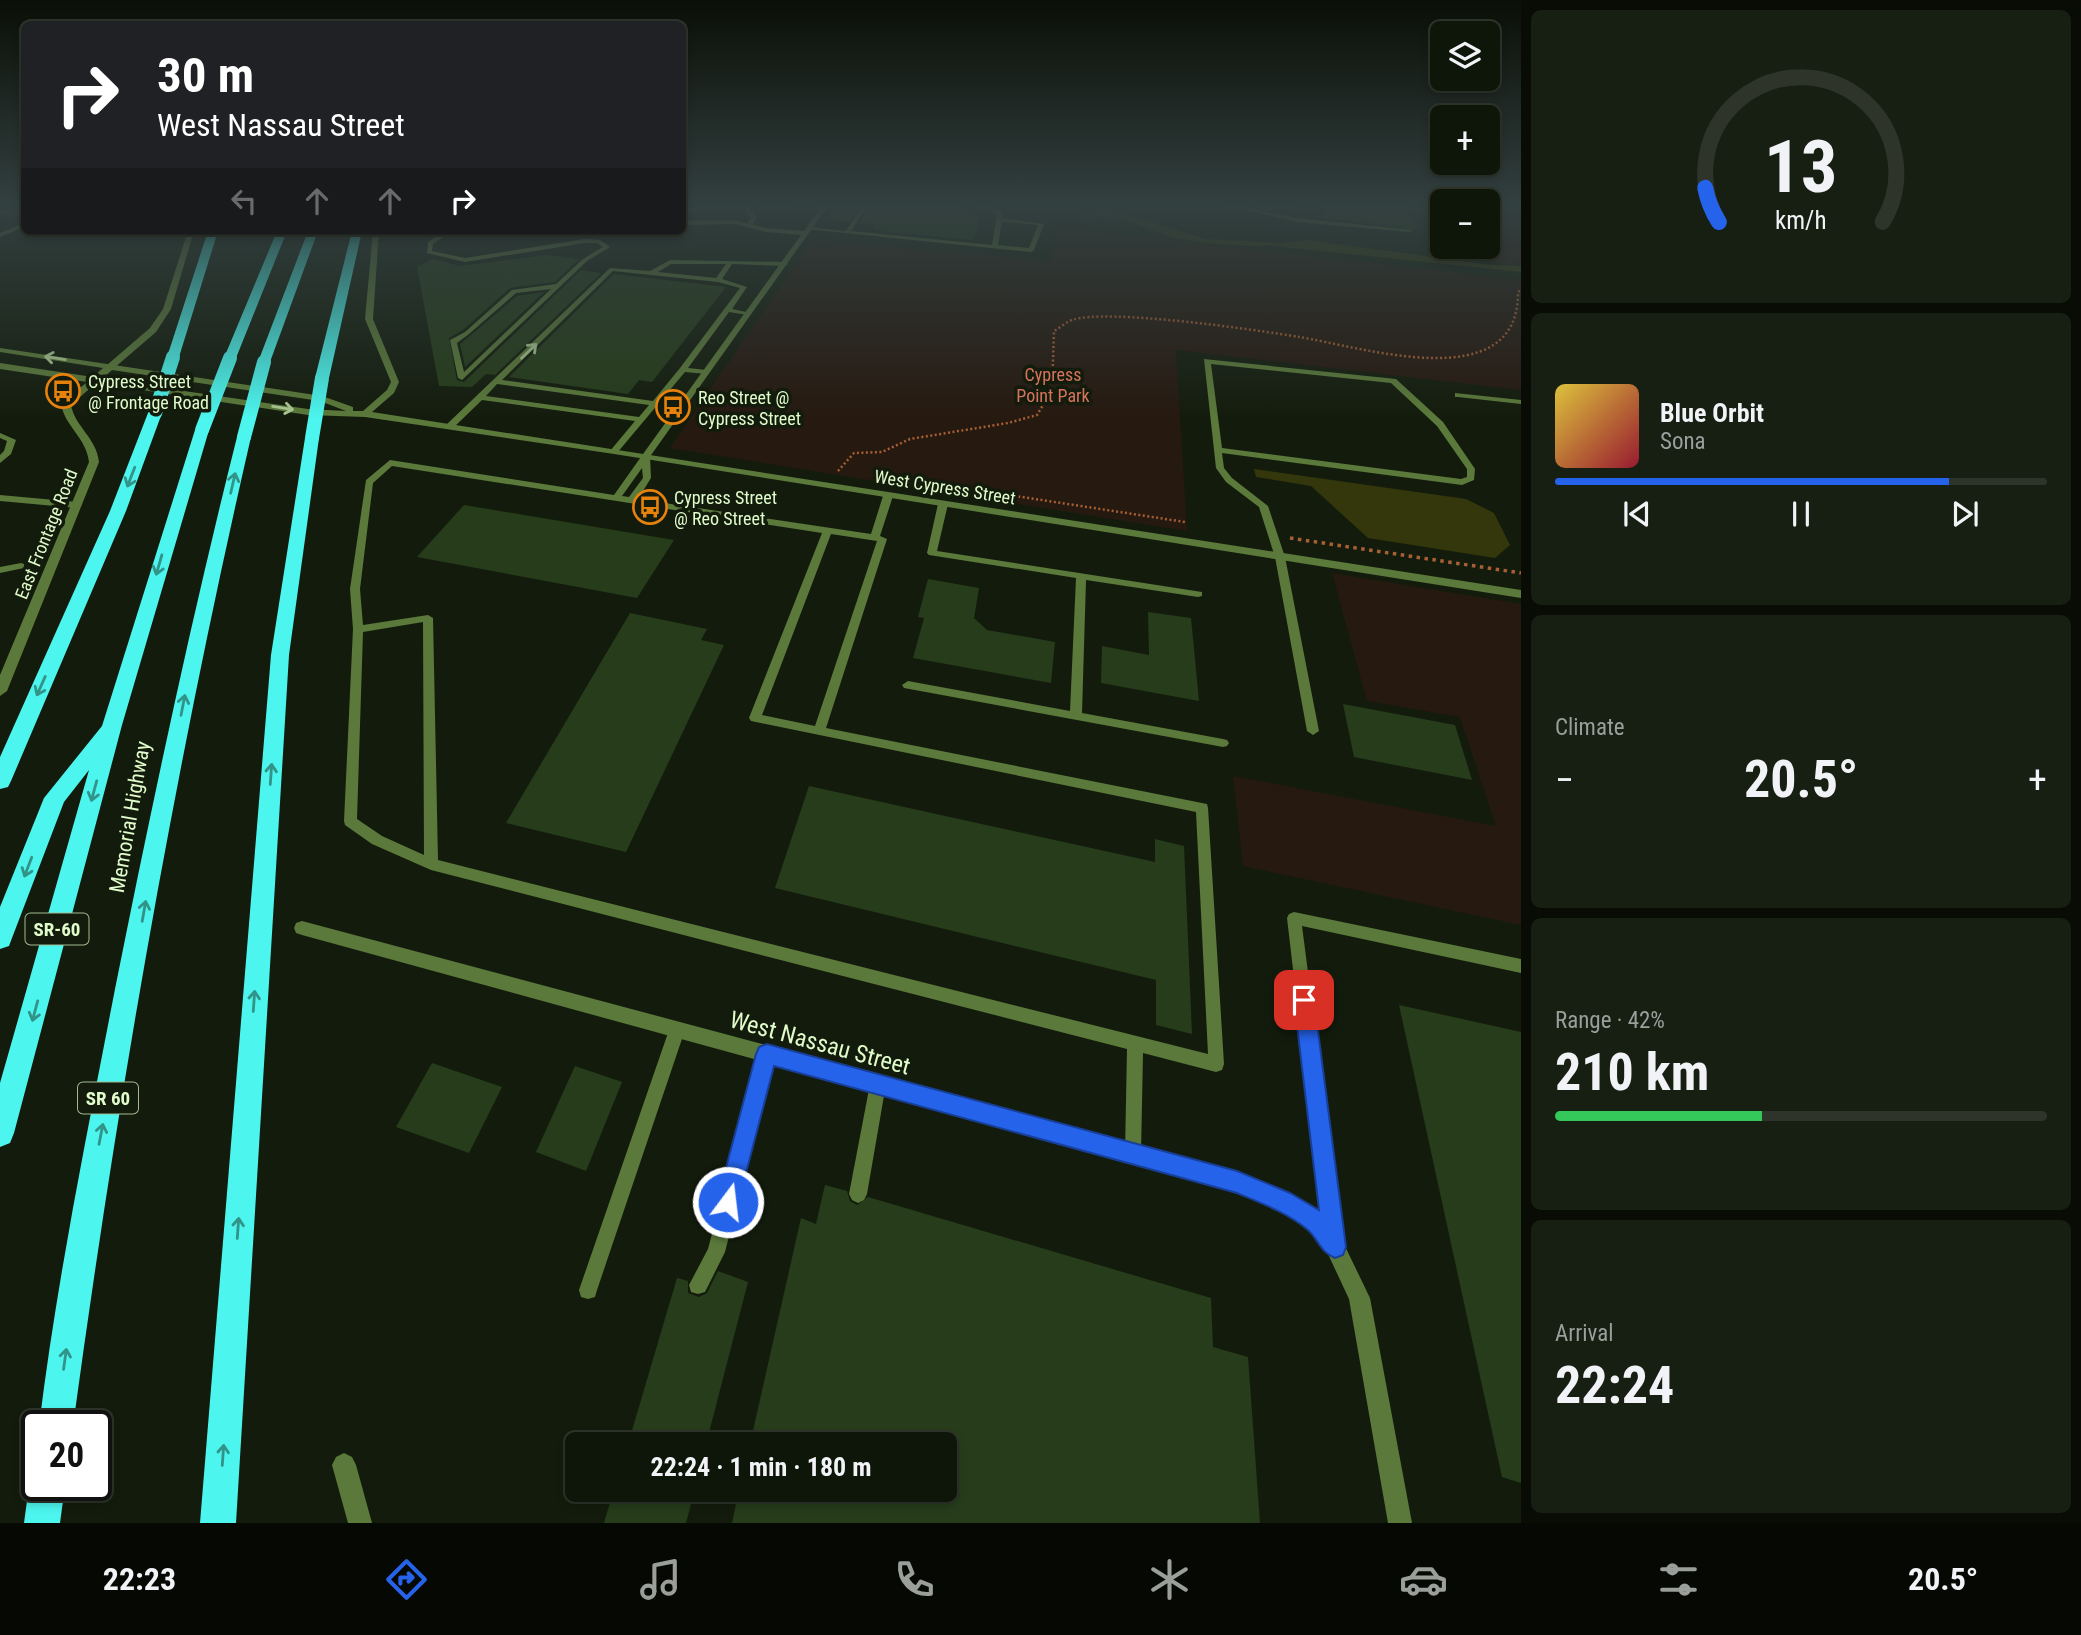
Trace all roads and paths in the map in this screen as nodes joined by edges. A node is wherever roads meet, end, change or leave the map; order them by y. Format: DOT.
graph roads {
  1 [pos="177,277"];
  2 [pos="198,277"];
  3 [pos="263,277"];
  4 [pos="296,277"];
  5 [pos="346,277"];
  6 [pos="372,277"];
  7 [pos="567,277"];
  8 [pos="605,277"];
  9 [pos="685,277"];
  10 [pos="721,277"];
  11 [pos="775,277"];
  12 [pos="719,280"];
  13 [pos="557,286"];
  14 [pos="1521,290"];
  15 [pos="727,310"];
  16 [pos="748,313"];
  17 [pos="0,350"];
  18 [pos="0,366"];
  19 [pos="110,367"];
  20 [pos="683,370"];
  21 [pos="705,372"];
  22 [pos="94,380"];
  23 [pos="496,382"];
  24 [pos="1458,395"];
  25 [pos="478,397"];
  26 [pos="1521,402"];
  27 [pos="652,403"];
  28 [pos="365,414"];
  29 [pos="639,419"];
  30 [pos="449,427"];
  31 [pos="0,435"];
  32 [pos="1217,450"];
  33 [pos="614,451"];
  34 [pos="645,457"];
  35 [pos="0,460"];
  36 [pos="837,472"];
  37 [pos="888,496"];
  38 [pos="0,498"];
  39 [pos="616,498"];
  40 [pos="632,500"];
  41 [pos="943,504"];
  42 [pos="77,505"];
  43 [pos="827,531"];
  44 [pos="1289,537"];
  45 [pos="875,538"];
  46 [pos="1280,557"];
  47 [pos="21,566"];
  48 [pos="0,570"];
  49 [pos="1521,573"];
  50 [pos="1081,576"];
  51 [pos="1198,594"];
  52 [pos="1521,594"];
  53 [pos="358,629"];
  54 [pos="908,685"];
  55 [pos="0,691"];
  56 [pos="1076,716"];
  57 [pos="112,725"];
  58 [pos="819,731"];
  59 [pos="1313,731"];
  60 [pos="1223,743"];
  61 [pos="0,781"];
  62 [pos="431,864"];
  63 [pos="302,928"];
  64 [pos="0,938"];
  65 [pos="1521,965"];
  66 [pos="677,1030"];
  67 [pos="1135,1043"];
  68 [pos="767,1054"];
  69 [pos="878,1084"];
  70 [pos="0,1133"];
  71 [pos="1133,1153"];
  72 [pos="858,1194"];
  73 [pos="1335,1247"];
  74 [pos="698,1285"];
  75 [pos="588,1290"];
  76 [pos="58,1410"];
  77 [pos="344,1465"];
  78 [pos="45,1501"];
  79 [pos="42,1523"];
  80 [pos="218,1523"];
  81 [pos="360,1523"];
  82 [pos="1400,1523"];
  1 -- 19 [label="street, East Frontage Road"];
  2 -- 61 [label="highway, one-way, bridge"];
  3 -- 57 [label="highway, Memorial Highway, one-way, bridge"];
  76 -- 4 [label="highway, Memorial Highway / SR 60, one-way, bridge"];
  80 -- 5 [label="highway, one-way, bridge"];
  6 -- 28 [label="street"];
  7 -- 13 [label="lane"];
  23 -- 8 [label="lane, one-way"];
  9 -- 12 [label="lane"];
  10 -- 12 [label="lane"];
  11 -- 16 [label="street"];
  12 -- 15 [label="lane"];
  13 -- 13 [label="lane"];
  14 -- 36 [label="path"];
  15 -- 16 [label="lane"];
  15 -- 20 [label="lane"];
  16 -- 21 [label="street"];
  19 -- 17 [label="street, West Cypress Street, one-way"];
  18 -- 22 [label="street, West Cypress Street"];
  19 -- 22 [label="street, East Frontage Road"];
  19 -- 28 [label="street, West Cypress Street"];
  20 -- 21 [label="lane"];
  20 -- 27 [label="lane"];
  21 -- 34 [label="street"];
  22 -- 28 [label="street, West Cypress Street, one-way"];
  22 -- 42 [label="street, East Frontage Road"];
  23 -- 25 [label="lane"];
  23 -- 27 [label="lane"];
  24 -- 26 [label="lane"];
  25 -- 29 [label="lane"];
  25 -- 30 [label="lane"];
  27 -- 29 [label="lane"];
  28 -- 30 [label="street, West Cypress Street"];
  29 -- 33 [label="lane"];
  30 -- 33 [label="street, West Cypress Street"];
  31 -- 35 [label="lane"];
  32 -- 32 [label="lane"];
  32 -- 46 [label="lane"];
  33 -- 34 [label="street, West Cypress Street"];
  34 -- 37 [label="street, West Cypress Street"];
  34 -- 39 [label="lane"];
  34 -- 40 [label="lane"];
  37 -- 41 [label="street, West Cypress Street"];
  37 -- 45 [label="lane"];
  38 -- 42 [label="lane"];
  39 -- 40 [label="lane"];
  39 -- 53 [label="lane"];
  40 -- 43 [label="lane"];
  41 -- 46 [label="street, West Cypress Street"];
  41 -- 50 [label="lane"];
  42 -- 55 [label="street, East Frontage Road"];
  43 -- 45 [label="lane"];
  43 -- 58 [label="lane"];
  44 -- 49 [label="path"];
  45 -- 58 [label="lane"];
  46 -- 52 [label="street, West Cypress Street"];
  46 -- 59 [label="lane"];
  47 -- 48 [label="lane"];
  50 -- 51 [label="lane"];
  50 -- 56 [label="lane"];
  53 -- 62 [label="lane"];
  53 -- 62 [label="lane"];
  54 -- 56 [label="lane"];
  56 -- 60 [label="lane"];
  57 -- 64 [label="highway, Memorial Highway, one-way"];
  57 -- 70 [label="highway, Memorial Highway / SR-60, one-way"];
  58 -- 67 [label="lane"];
  62 -- 67 [label="lane"];
  63 -- 66 [label="street, West Nassau Street"];
  65 -- 73 [label="lane"];
  66 -- 68 [label="street, West Nassau Street"];
  66 -- 75 [label="lane"];
  67 -- 71 [label="lane"];
  68 -- 69 [label="street, West Nassau Street"];
  68 -- 74 [label="lane"];
  69 -- 71 [label="street, West Nassau Street"];
  69 -- 72 [label="lane"];
  71 -- 73 [label="street, West Nassau Street"];
  73 -- 82 [label="street"];
  77 -- 81 [label="street"];
  78 -- 79 [label="highway"];
}
